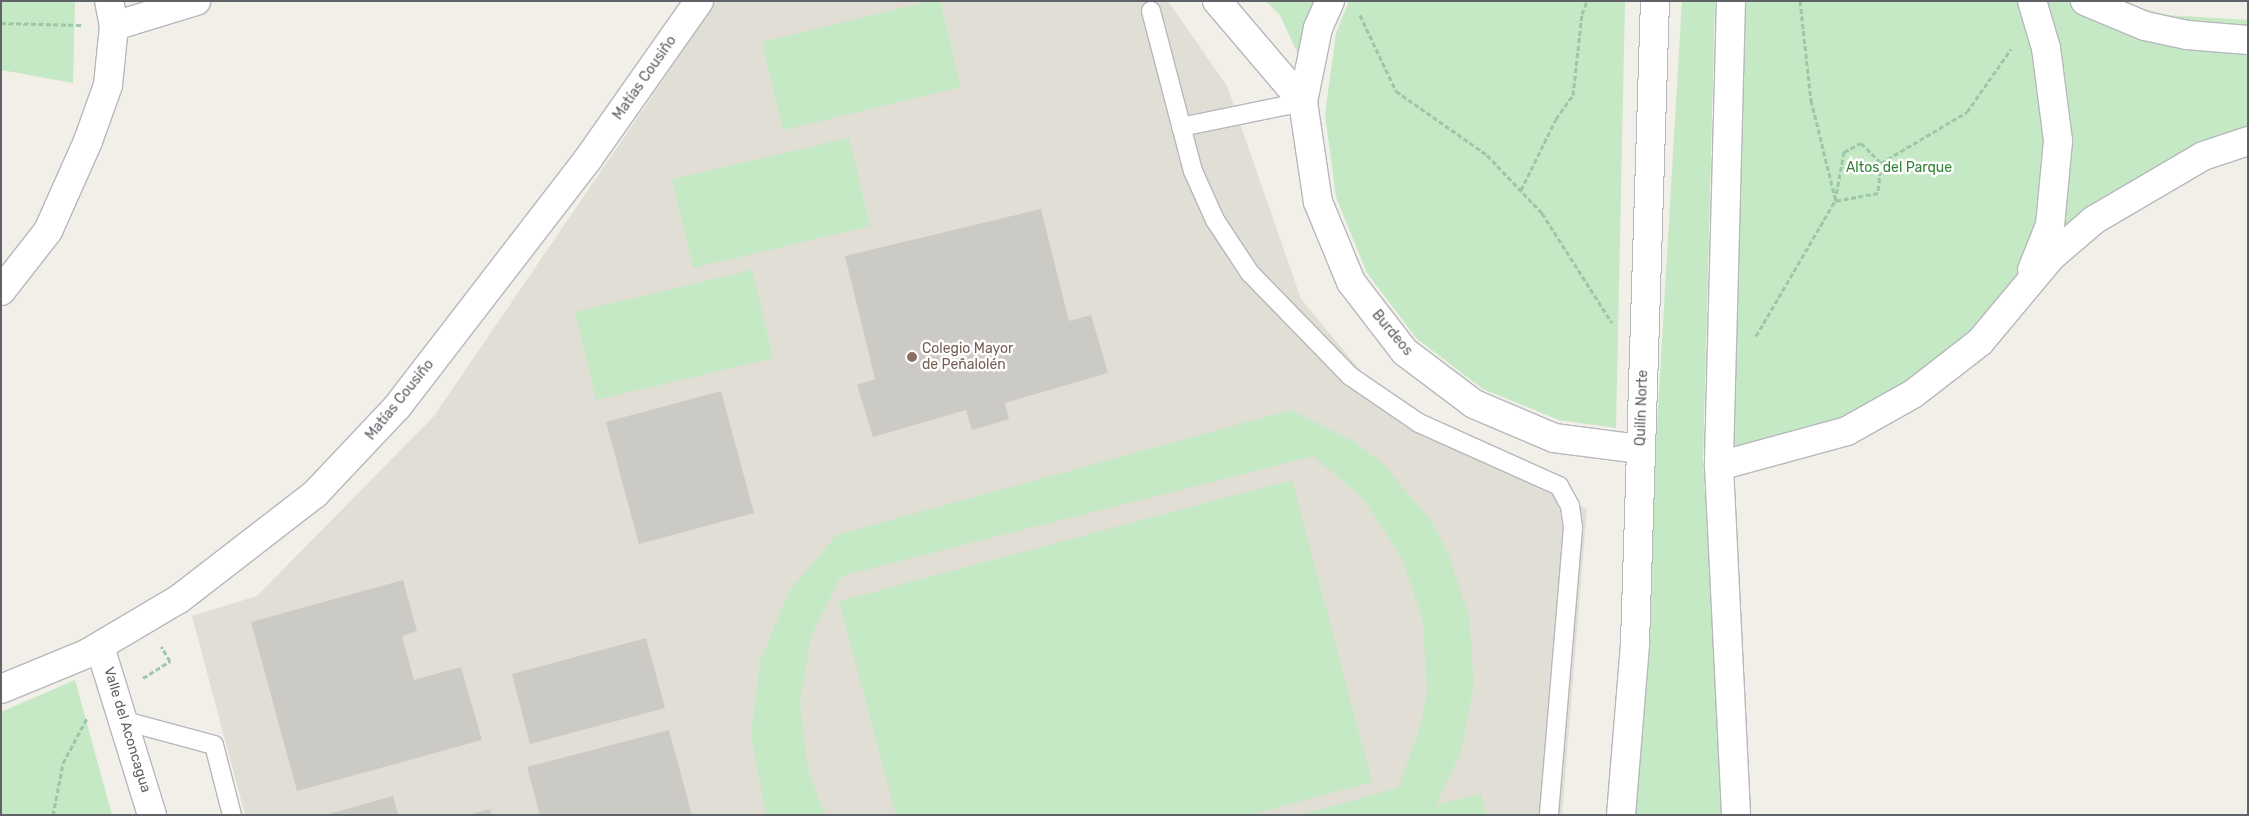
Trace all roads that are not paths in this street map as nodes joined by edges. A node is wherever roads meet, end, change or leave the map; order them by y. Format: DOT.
graph roads {
  1 [pos="196,1"];
  2 [pos="698,1"];
  3 [pos="1217,1"];
  4 [pos="1330,1"];
  5 [pos="1655,1"];
  6 [pos="1731,1"];
  7 [pos="2084,1"];
  8 [pos="2034,8"];
  9 [pos="1152,11"];
  10 [pos="112,14"];
  11 [pos="2248,40"];
  12 [pos="1304,102"];
  13 [pos="1181,127"];
  14 [pos="2248,141"];
  15 [pos="1,290"];
  16 [pos="2004,313"];
  17 [pos="1640,449"];
  18 [pos="1719,466"];
  19 [pos="100,646"];
  20 [pos="1,689"];
  21 [pos="125,721"];
  22 [pos="152,815"];
  23 [pos="232,815"];
  24 [pos="1549,815"];
  25 [pos="1621,815"];
  26 [pos="1736,815"];
  1 -- 10 [label="street"];
  2 -- 19 [label="street, Matías Cousiño"];
  3 -- 12 [label="street"];
  4 -- 12 [label="street, Burdeos"];
  5 -- 17 [label="street, Quilín Norte"];
  6 -- 18 [label="street"];
  7 -- 11 [label="street"];
  8 -- 16 [label="street"];
  9 -- 13 [label="lane"];
  10 -- 15 [label="street"];
  12 -- 13 [label="lane"];
  12 -- 17 [label="street, Burdeos"];
  13 -- 24 [label="lane"];
  14 -- 16 [label="street"];
  16 -- 18 [label="street"];
  17 -- 25 [label="street, Quilín Norte"];
  18 -- 26 [label="street"];
  19 -- 20 [label="street, Matías Cousiño"];
  19 -- 21 [label="street, Valle del Aconcagua"];
  21 -- 22 [label="street, Valle del Aconcagua"];
  21 -- 23 [label="lane"];
}
